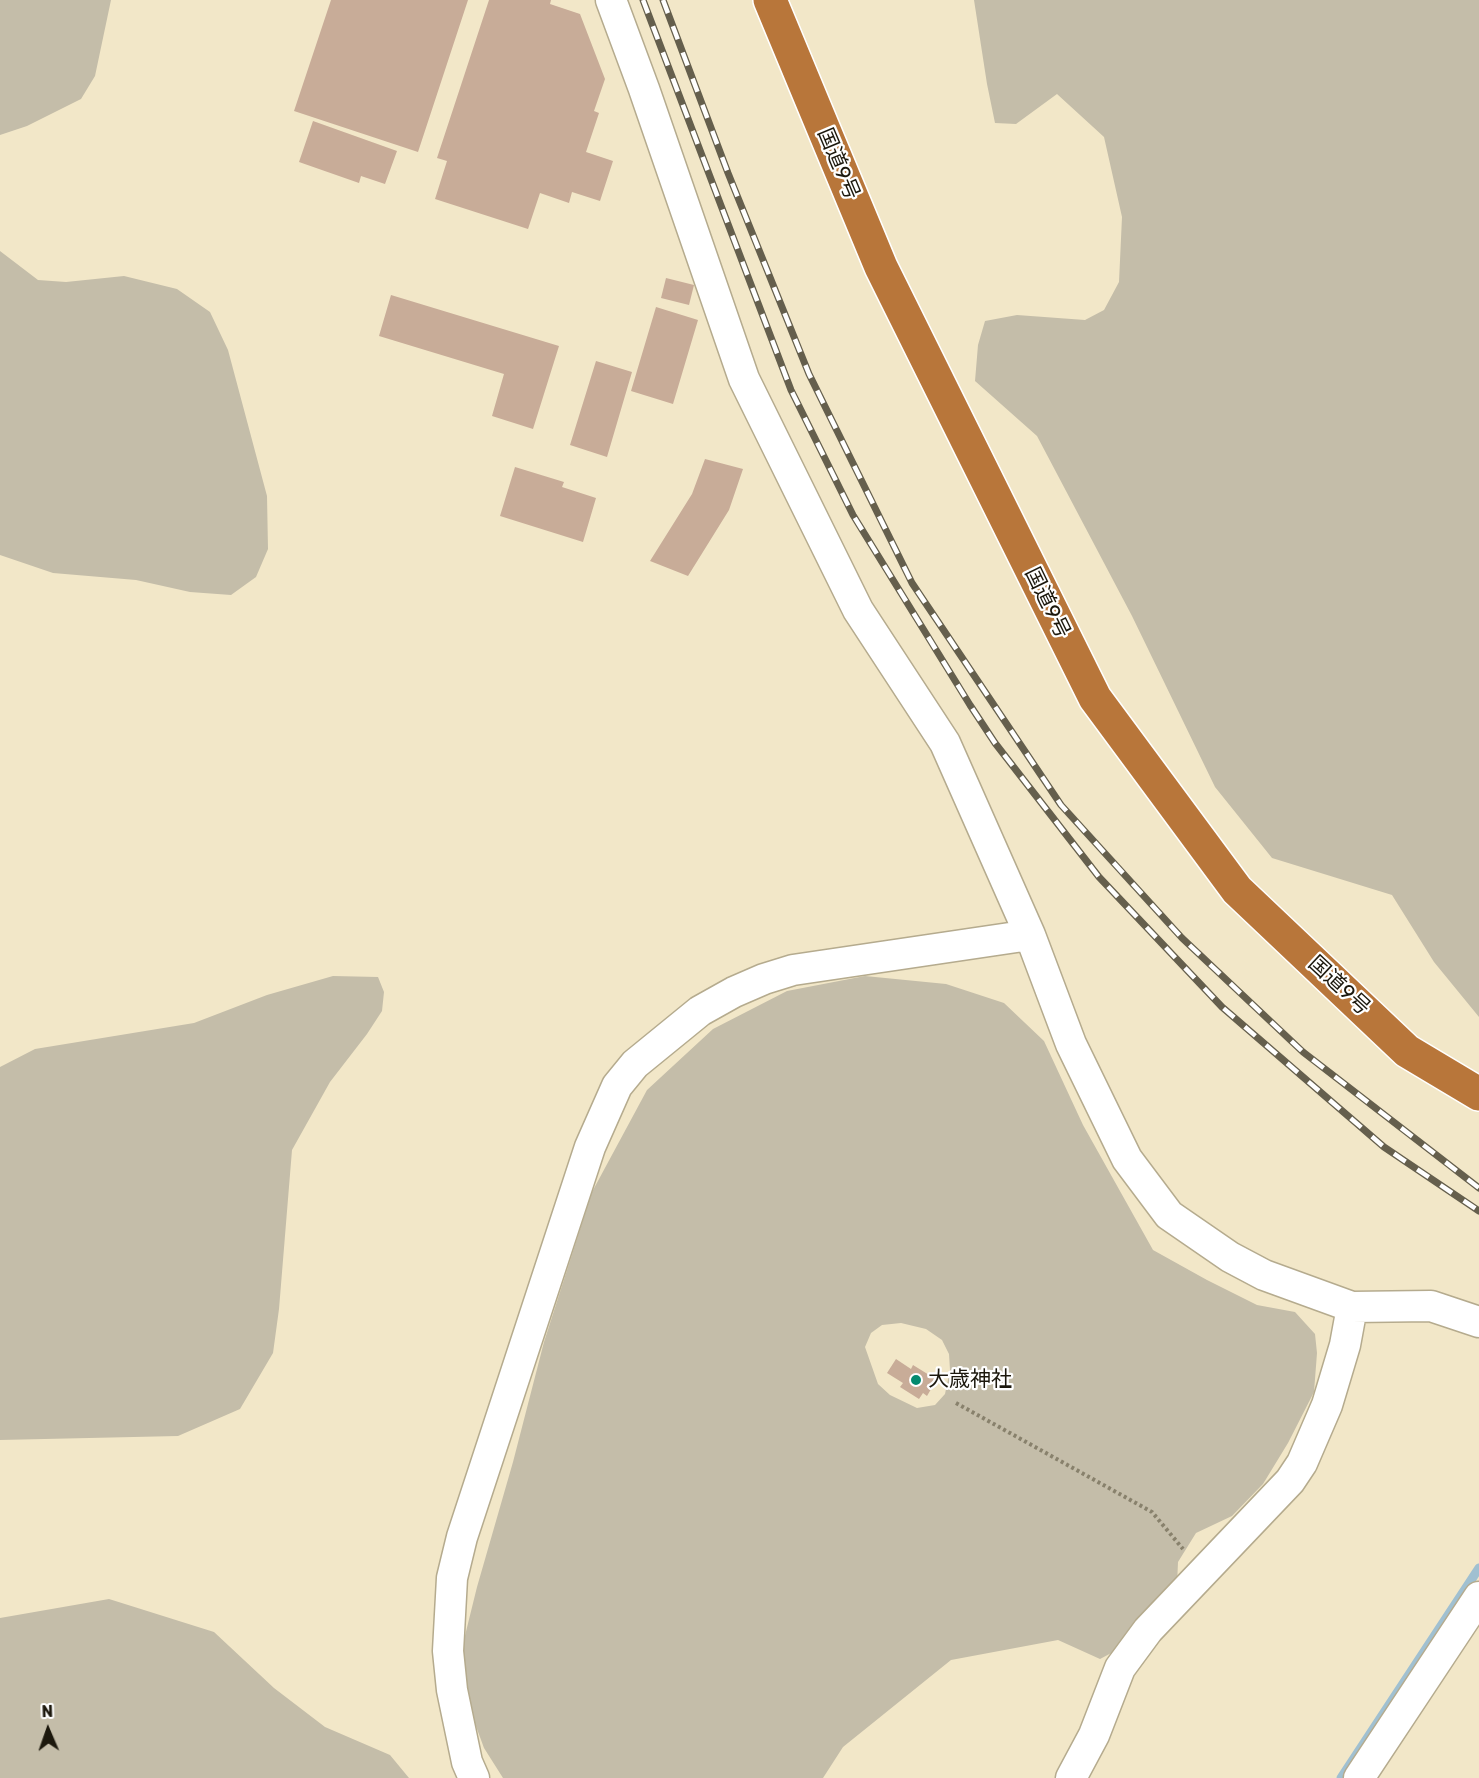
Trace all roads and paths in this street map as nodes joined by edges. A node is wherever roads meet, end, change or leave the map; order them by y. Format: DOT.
graph roads {
  1 [pos="611,0"];
  2 [pos="770,0"];
  3 [pos="1030,935"];
  4 [pos="1479,1094"];
  5 [pos="1352,1307"];
  6 [pos="1479,1322"];
  7 [pos="956,1403"];
  8 [pos="1203,1573"];
  9 [pos="1479,1597"];
  10 [pos="474,1778"];
  11 [pos="1071,1778"];
  12 [pos="1359,1778"];
  1 -- 3 [label="street"];
  2 -- 4 [label="highway, 国道9号"];
  3 -- 5 [label="street"];
  3 -- 10 [label="street"];
  5 -- 6 [label="street"];
  5 -- 8 [label="street"];
  7 -- 8 [label="path"];
  8 -- 11 [label="street"];
  9 -- 12 [label="street"];
}
